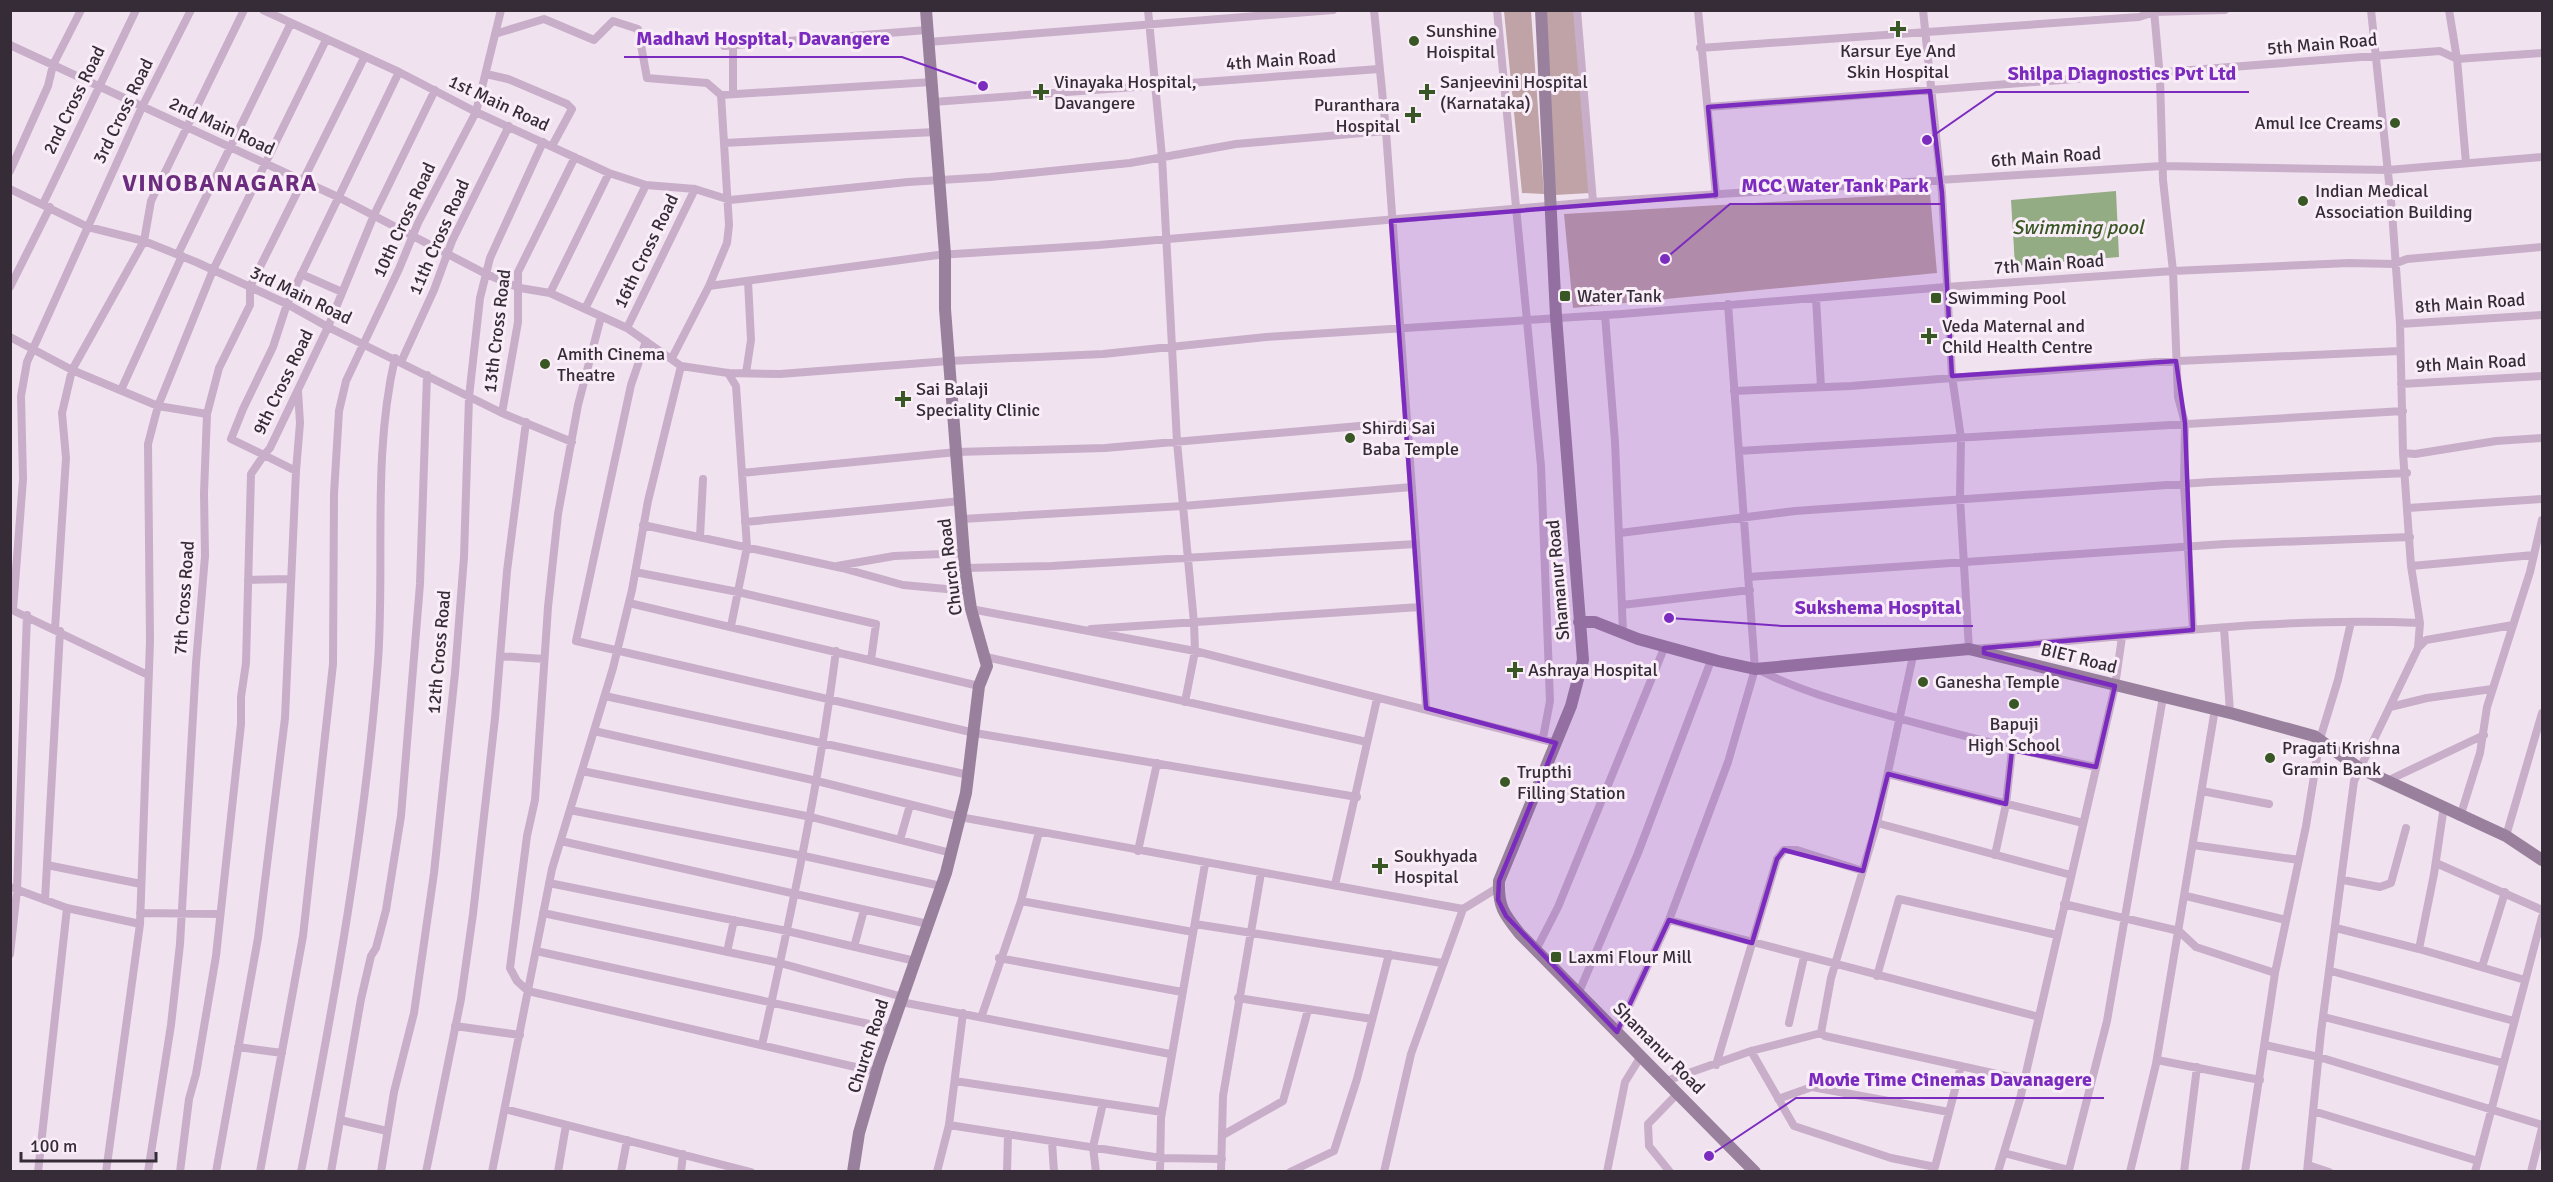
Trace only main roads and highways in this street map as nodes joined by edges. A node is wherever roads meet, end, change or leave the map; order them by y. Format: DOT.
graph roads {
  1 [pos="926,10"];
  2 [pos="1541,10"];
  3 [pos="1579,622"];
  4 [pos="2542,860"];
  5 [pos="1751,1169"];
  6 [pos="853,1172"];
  1 -- 6 [label="main road, Church Road"];
  2 -- 3 [label="main road, Shamanur Road"];
  3 -- 4 [label="main road, BIET Road"];
  3 -- 5 [label="main road, Shamanur Road"];
}
